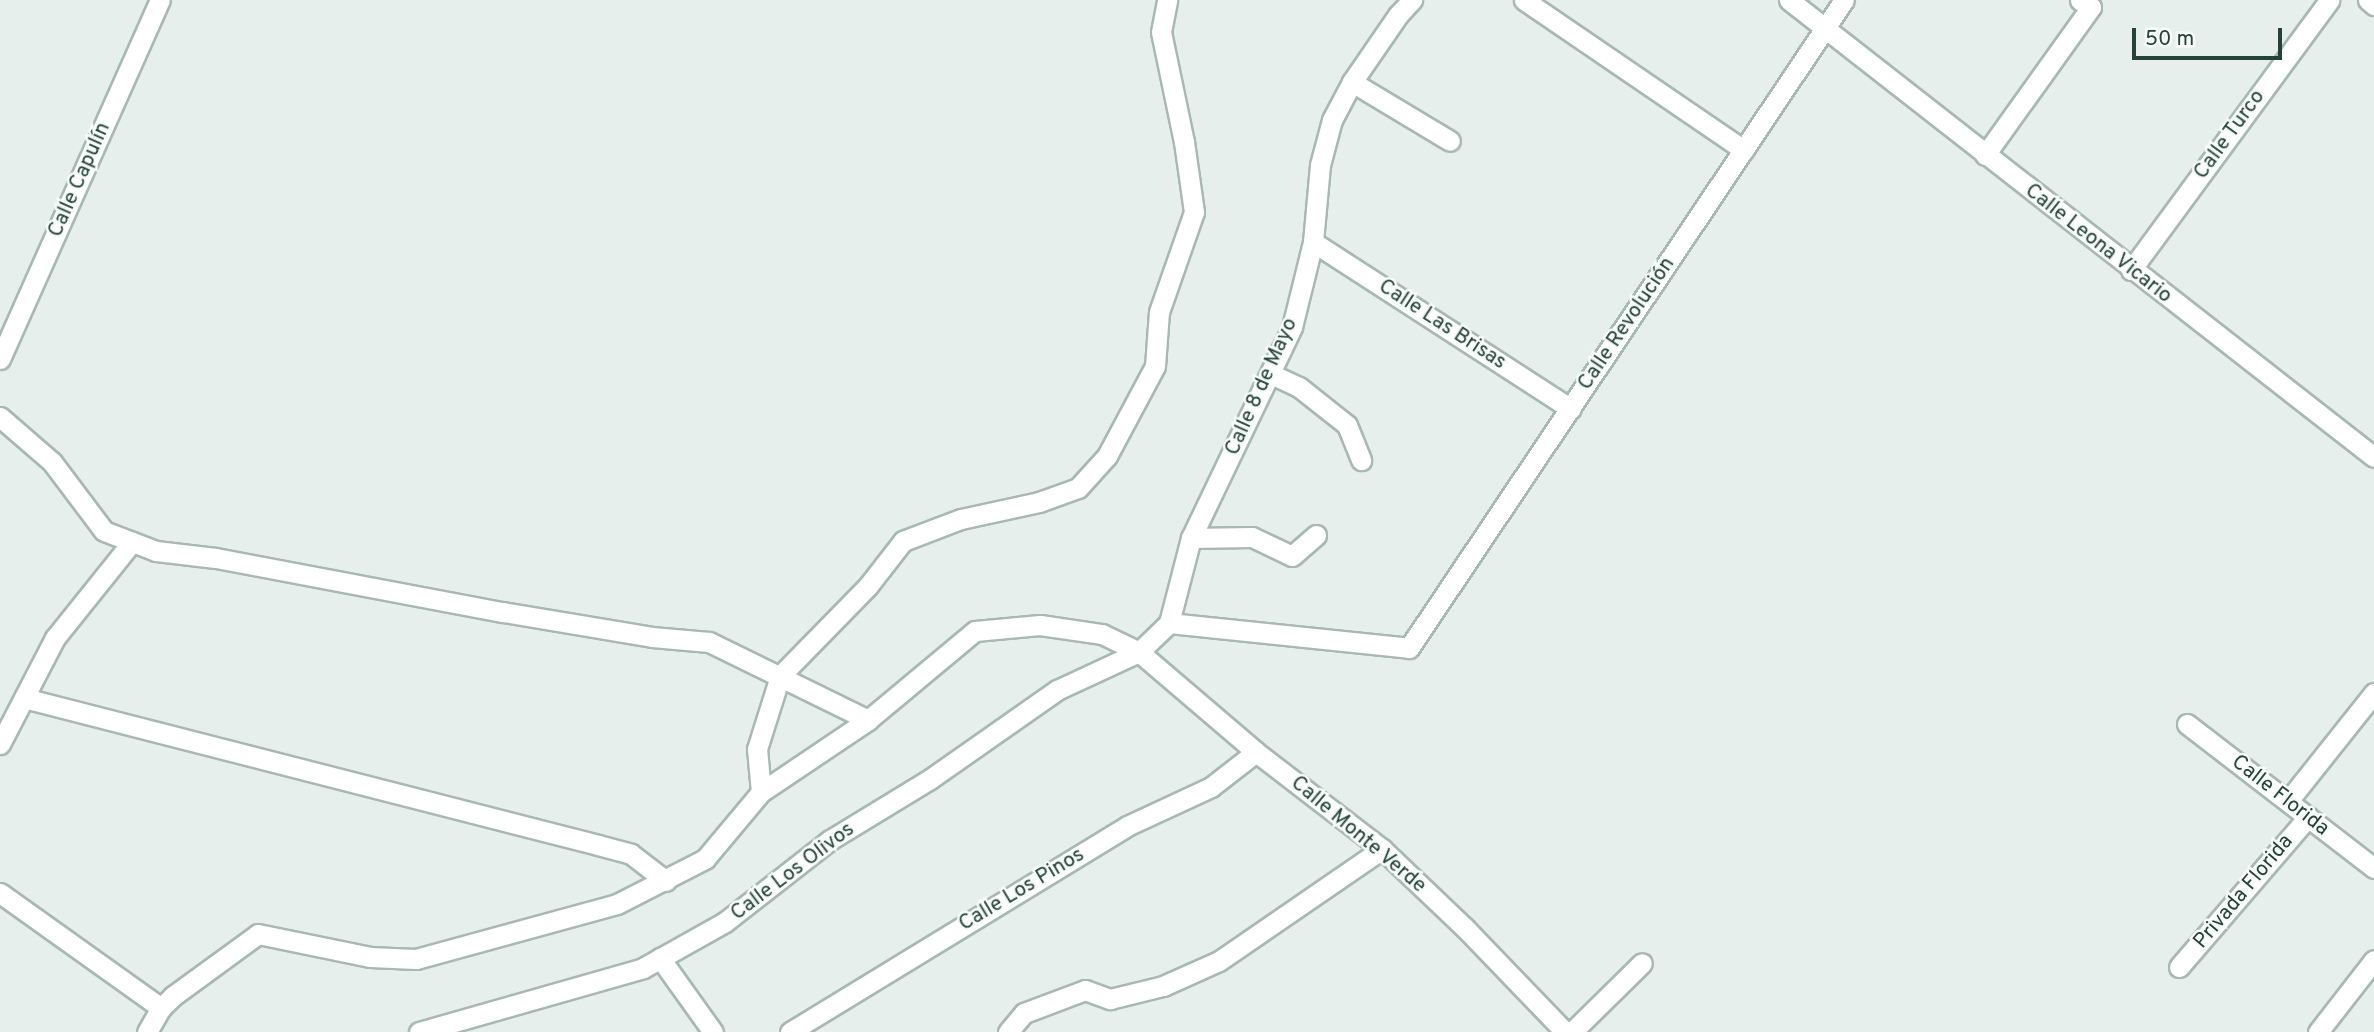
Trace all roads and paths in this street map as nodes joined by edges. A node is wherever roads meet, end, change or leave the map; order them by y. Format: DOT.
graph roads {
  1 [pos="160,0"];
  2 [pos="1167,0"];
  3 [pos="1412,0"];
  4 [pos="1524,0"];
  5 [pos="1789,0"];
  6 [pos="1844,0"];
  7 [pos="2080,0"];
  8 [pos="2329,0"];
  9 [pos="2368,0"];
  10 [pos="2374,5"];
  11 [pos="1824,29"];
  12 [pos="1352,82"];
  13 [pos="1451,141"];
  14 [pos="1744,150"];
  15 [pos="1985,155"];
  16 [pos="1313,242"];
  17 [pos="2131,270"];
  18 [pos="0,359"];
  19 [pos="1271,374"];
  20 [pos="1571,409"];
  21 [pos="0,417"];
  22 [pos="2374,457"];
  23 [pos="1361,460"];
  24 [pos="1317,535"];
  25 [pos="1191,538"];
  26 [pos="132,542"];
  27 [pos="1169,623"];
  28 [pos="1139,652"];
  29 [pos="780,676"];
  30 [pos="2374,693"];
  31 [pos="24,698"];
  32 [pos="869,720"];
  33 [pos="2187,724"];
  34 [pos="0,744"];
  35 [pos="1256,752"];
  36 [pos="761,792"];
  37 [pos="2288,801"];
  38 [pos="2308,817"];
  39 [pos="1382,849"];
  40 [pos="2374,868"];
  41 [pos="666,881"];
  42 [pos="0,893"];
  43 [pos="660,958"];
  44 [pos="2374,960"];
  45 [pos="1642,963"];
  46 [pos="2179,967"];
  47 [pos="161,1008"];
  48 [pos="147,1032"];
  49 [pos="419,1032"];
  50 [pos="713,1032"];
  51 [pos="790,1032"];
  52 [pos="1008,1032"];
  53 [pos="1565,1032"];
  54 [pos="1572,1032"];
  55 [pos="2318,1032"];
  1 -- 18 [label="street, Calle Capulín"];
  2 -- 29 [label="street"];
  3 -- 12 [label="street, Calle 8 de Mayo"];
  4 -- 14 [label="street"];
  5 -- 11 [label="street, Calle Leona Vicario"];
  6 -- 11 [label="street, Calle Revolución"];
  7 -- 15 [label="street"];
  8 -- 17 [label="street, Calle Turco"];
  9 -- 10 [label="street"];
  11 -- 14 [label="street, Calle Revolución"];
  11 -- 15 [label="street, Calle Leona Vicario"];
  12 -- 13 [label="street"];
  12 -- 16 [label="street, Calle 8 de Mayo"];
  14 -- 20 [label="street, Calle Revolución"];
  15 -- 17 [label="street, Calle Leona Vicario"];
  16 -- 19 [label="street, Calle 8 de Mayo"];
  16 -- 20 [label="street, Calle Las Brisas"];
  17 -- 22 [label="street, Calle Leona Vicario"];
  19 -- 23 [label="street"];
  19 -- 25 [label="street, Calle 8 de Mayo"];
  20 -- 27 [label="street, Calle Revolución"];
  21 -- 26 [label="street"];
  24 -- 25 [label="street"];
  25 -- 27 [label="street, Calle 8 de Mayo"];
  26 -- 29 [label="street"];
  26 -- 31 [label="street"];
  27 -- 28 [label="street, Calle Los Olivos"];
  28 -- 32 [label="street, Calle Monte Verde"];
  28 -- 35 [label="street, Calle Monte Verde"];
  28 -- 43 [label="street, Calle Los Olivos"];
  29 -- 32 [label="street"];
  29 -- 36 [label="street"];
  30 -- 37 [label="street"];
  31 -- 34 [label="street"];
  31 -- 41 [label="street"];
  32 -- 36 [label="street, Calle Monte Verde"];
  33 -- 37 [label="street, Calle Florida"];
  35 -- 39 [label="street, Calle Monte Verde"];
  35 -- 51 [label="street, Calle Los Pinos"];
  36 -- 41 [label="street, Calle Monte Verde"];
  37 -- 38 [label="street, Calle Florida"];
  38 -- 40 [label="street, Calle Florida"];
  38 -- 46 [label="street, Privada Florida"];
  39 -- 52 [label="street"];
  39 -- 53 [label="street, Calle Monte Verde"];
  41 -- 47 [label="street, Calle Monte Verde"];
  42 -- 47 [label="street"];
  43 -- 49 [label="street, Calle Los Olivos"];
  43 -- 50 [label="street"];
  44 -- 55 [label="street"];
  45 -- 54 [label="street"];
  47 -- 48 [label="street"];
}
